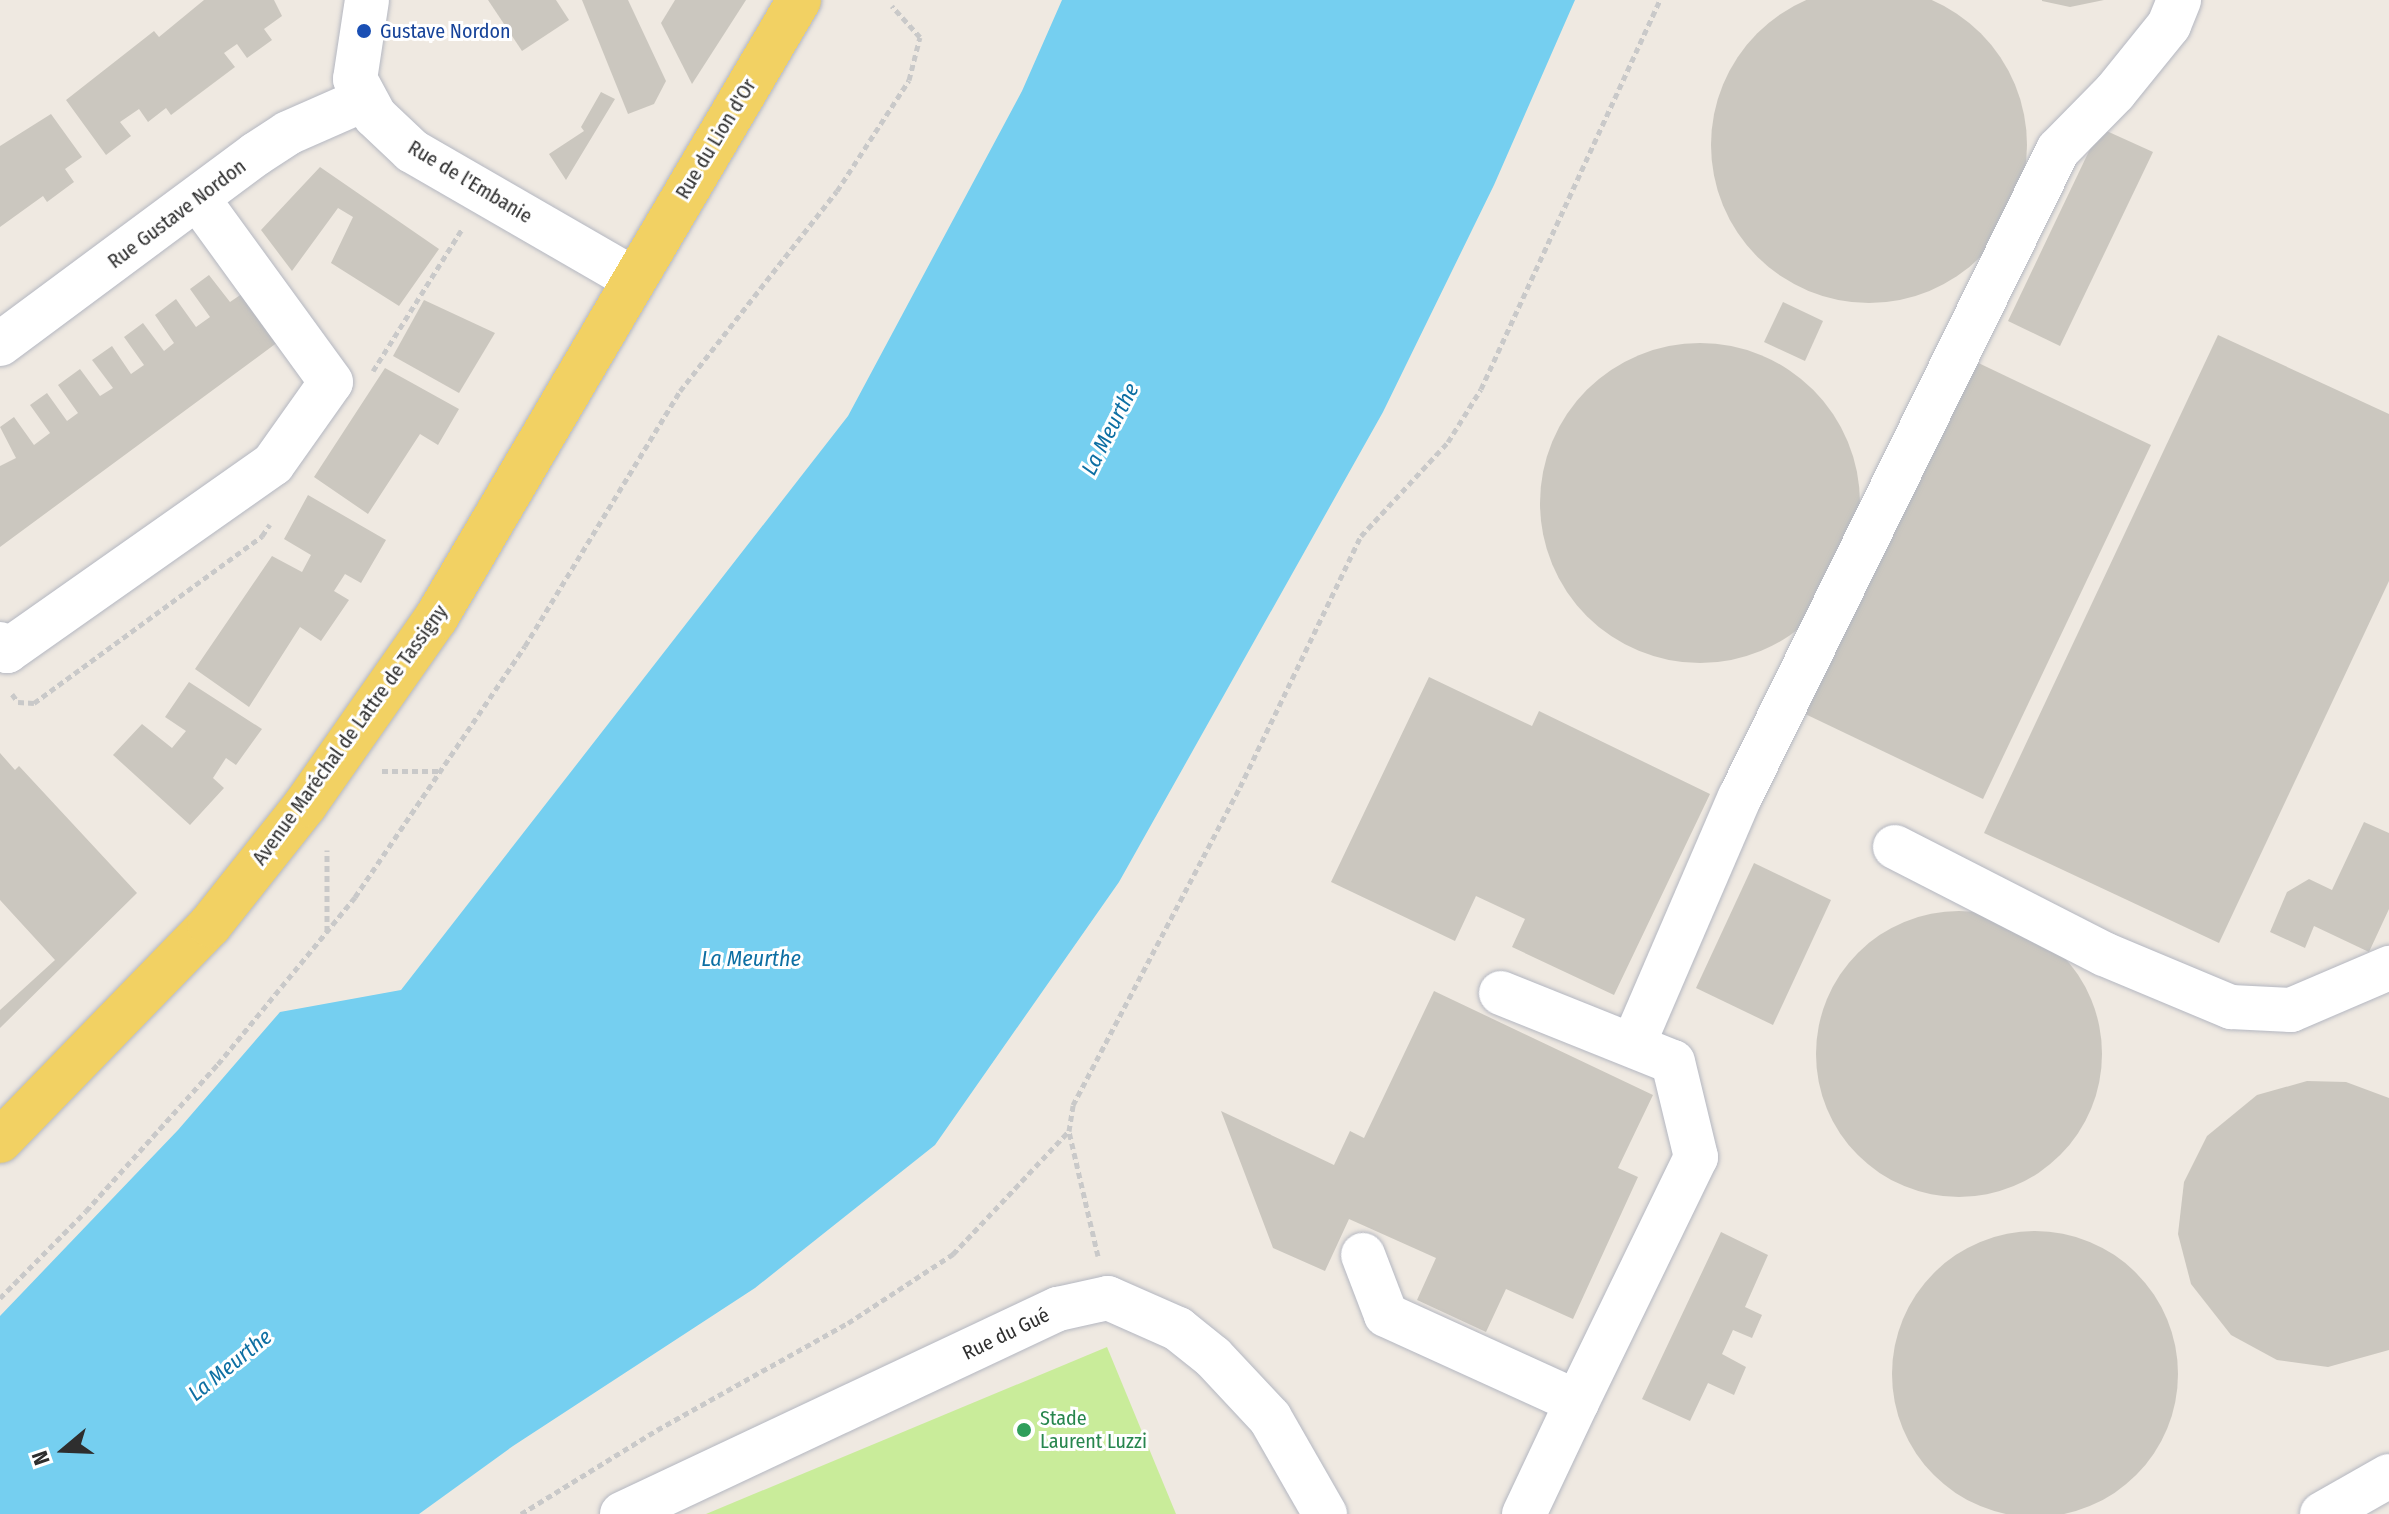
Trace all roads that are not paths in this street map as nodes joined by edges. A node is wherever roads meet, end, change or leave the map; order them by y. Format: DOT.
graph roads {
  1 [pos="367,0"];
  2 [pos="799,0"];
  3 [pos="2179,0"];
  4 [pos="363,100"];
  5 [pos="198,199"];
  6 [pos="634,279"];
  7 [pos="0,344"];
  8 [pos="0,644"];
  9 [pos="1895,847"];
  10 [pos="2389,968"];
  11 [pos="1501,993"];
  12 [pos="1633,1045"];
  13 [pos="0,1141"];
  14 [pos="1363,1255"];
  15 [pos="1577,1402"];
  16 [pos="2389,1476"];
  17 [pos="622,1514"];
  18 [pos="1325,1514"];
  19 [pos="1524,1514"];
  20 [pos="2322,1514"];
  1 -- 4 [label="street"];
  2 -- 6 [label="main road, Rue du Lion d'Or"];
  3 -- 12 [label="street"];
  4 -- 5 [label="street, Rue Gustave Nordon"];
  4 -- 6 [label="street, Rue de l'Embanie"];
  5 -- 7 [label="street, Rue Gustave Nordon"];
  5 -- 8 [label="street"];
  6 -- 13 [label="main road, Avenue Maréchal de Lattre de Tassigny"];
  9 -- 10 [label="street"];
  11 -- 12 [label="street"];
  12 -- 15 [label="street"];
  14 -- 15 [label="street"];
  15 -- 19 [label="street"];
  16 -- 20 [label="street"];
  17 -- 18 [label="street, Rue du Gué"];
}
